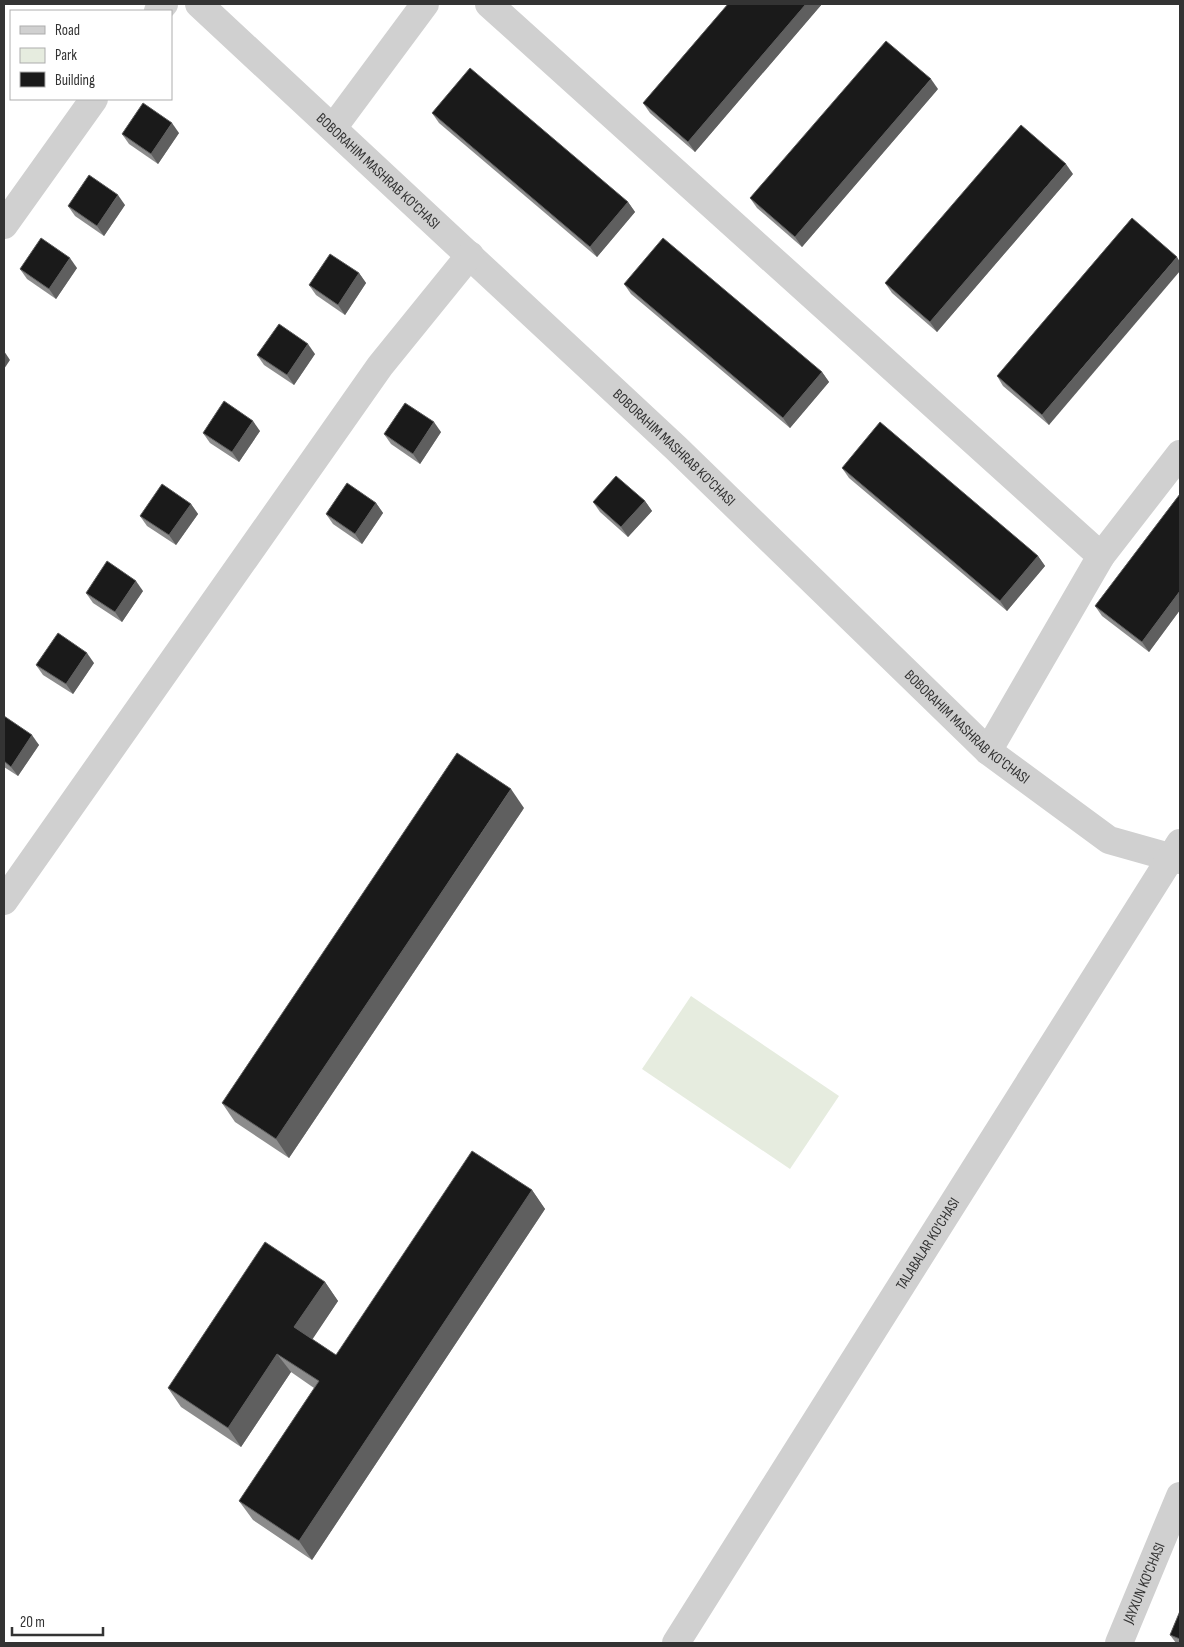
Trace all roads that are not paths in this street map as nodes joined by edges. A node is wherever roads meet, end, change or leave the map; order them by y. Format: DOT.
graph roads {
  1 [pos="199,4"];
  2 [pos="425,4"];
  3 [pos="489,4"];
  4 [pos="93,100"];
  5 [pos="332,128"];
  6 [pos="4,225"];
  7 [pos="470,255"];
  8 [pos="1180,454"];
  9 [pos="1101,556"];
  10 [pos="988,751"];
  11 [pos="1177,854"];
  12 [pos="4,901"];
  13 [pos="1180,1496"];
  14 [pos="676,1643"];
  15 [pos="1119,1643"];
  1 -- 5 [label="street, BOBORAHIM MASHRAB KO'CHASI"];
  2 -- 5 [label="street"];
  3 -- 9 [label="street"];
  4 -- 6 [label="street"];
  5 -- 7 [label="street, BOBORAHIM MASHRAB KO'CHASI"];
  7 -- 10 [label="street, BOBORAHIM MASHRAB KO'CHASI"];
  7 -- 12 [label="street"];
  8 -- 9 [label="street"];
  9 -- 10 [label="street"];
  10 -- 11 [label="street, BOBORAHIM MASHRAB KO'CHASI"];
  11 -- 14 [label="street, TALABALAR KO'CHASI"];
  13 -- 15 [label="street, JAYXUN KO'CHASI"];
}
